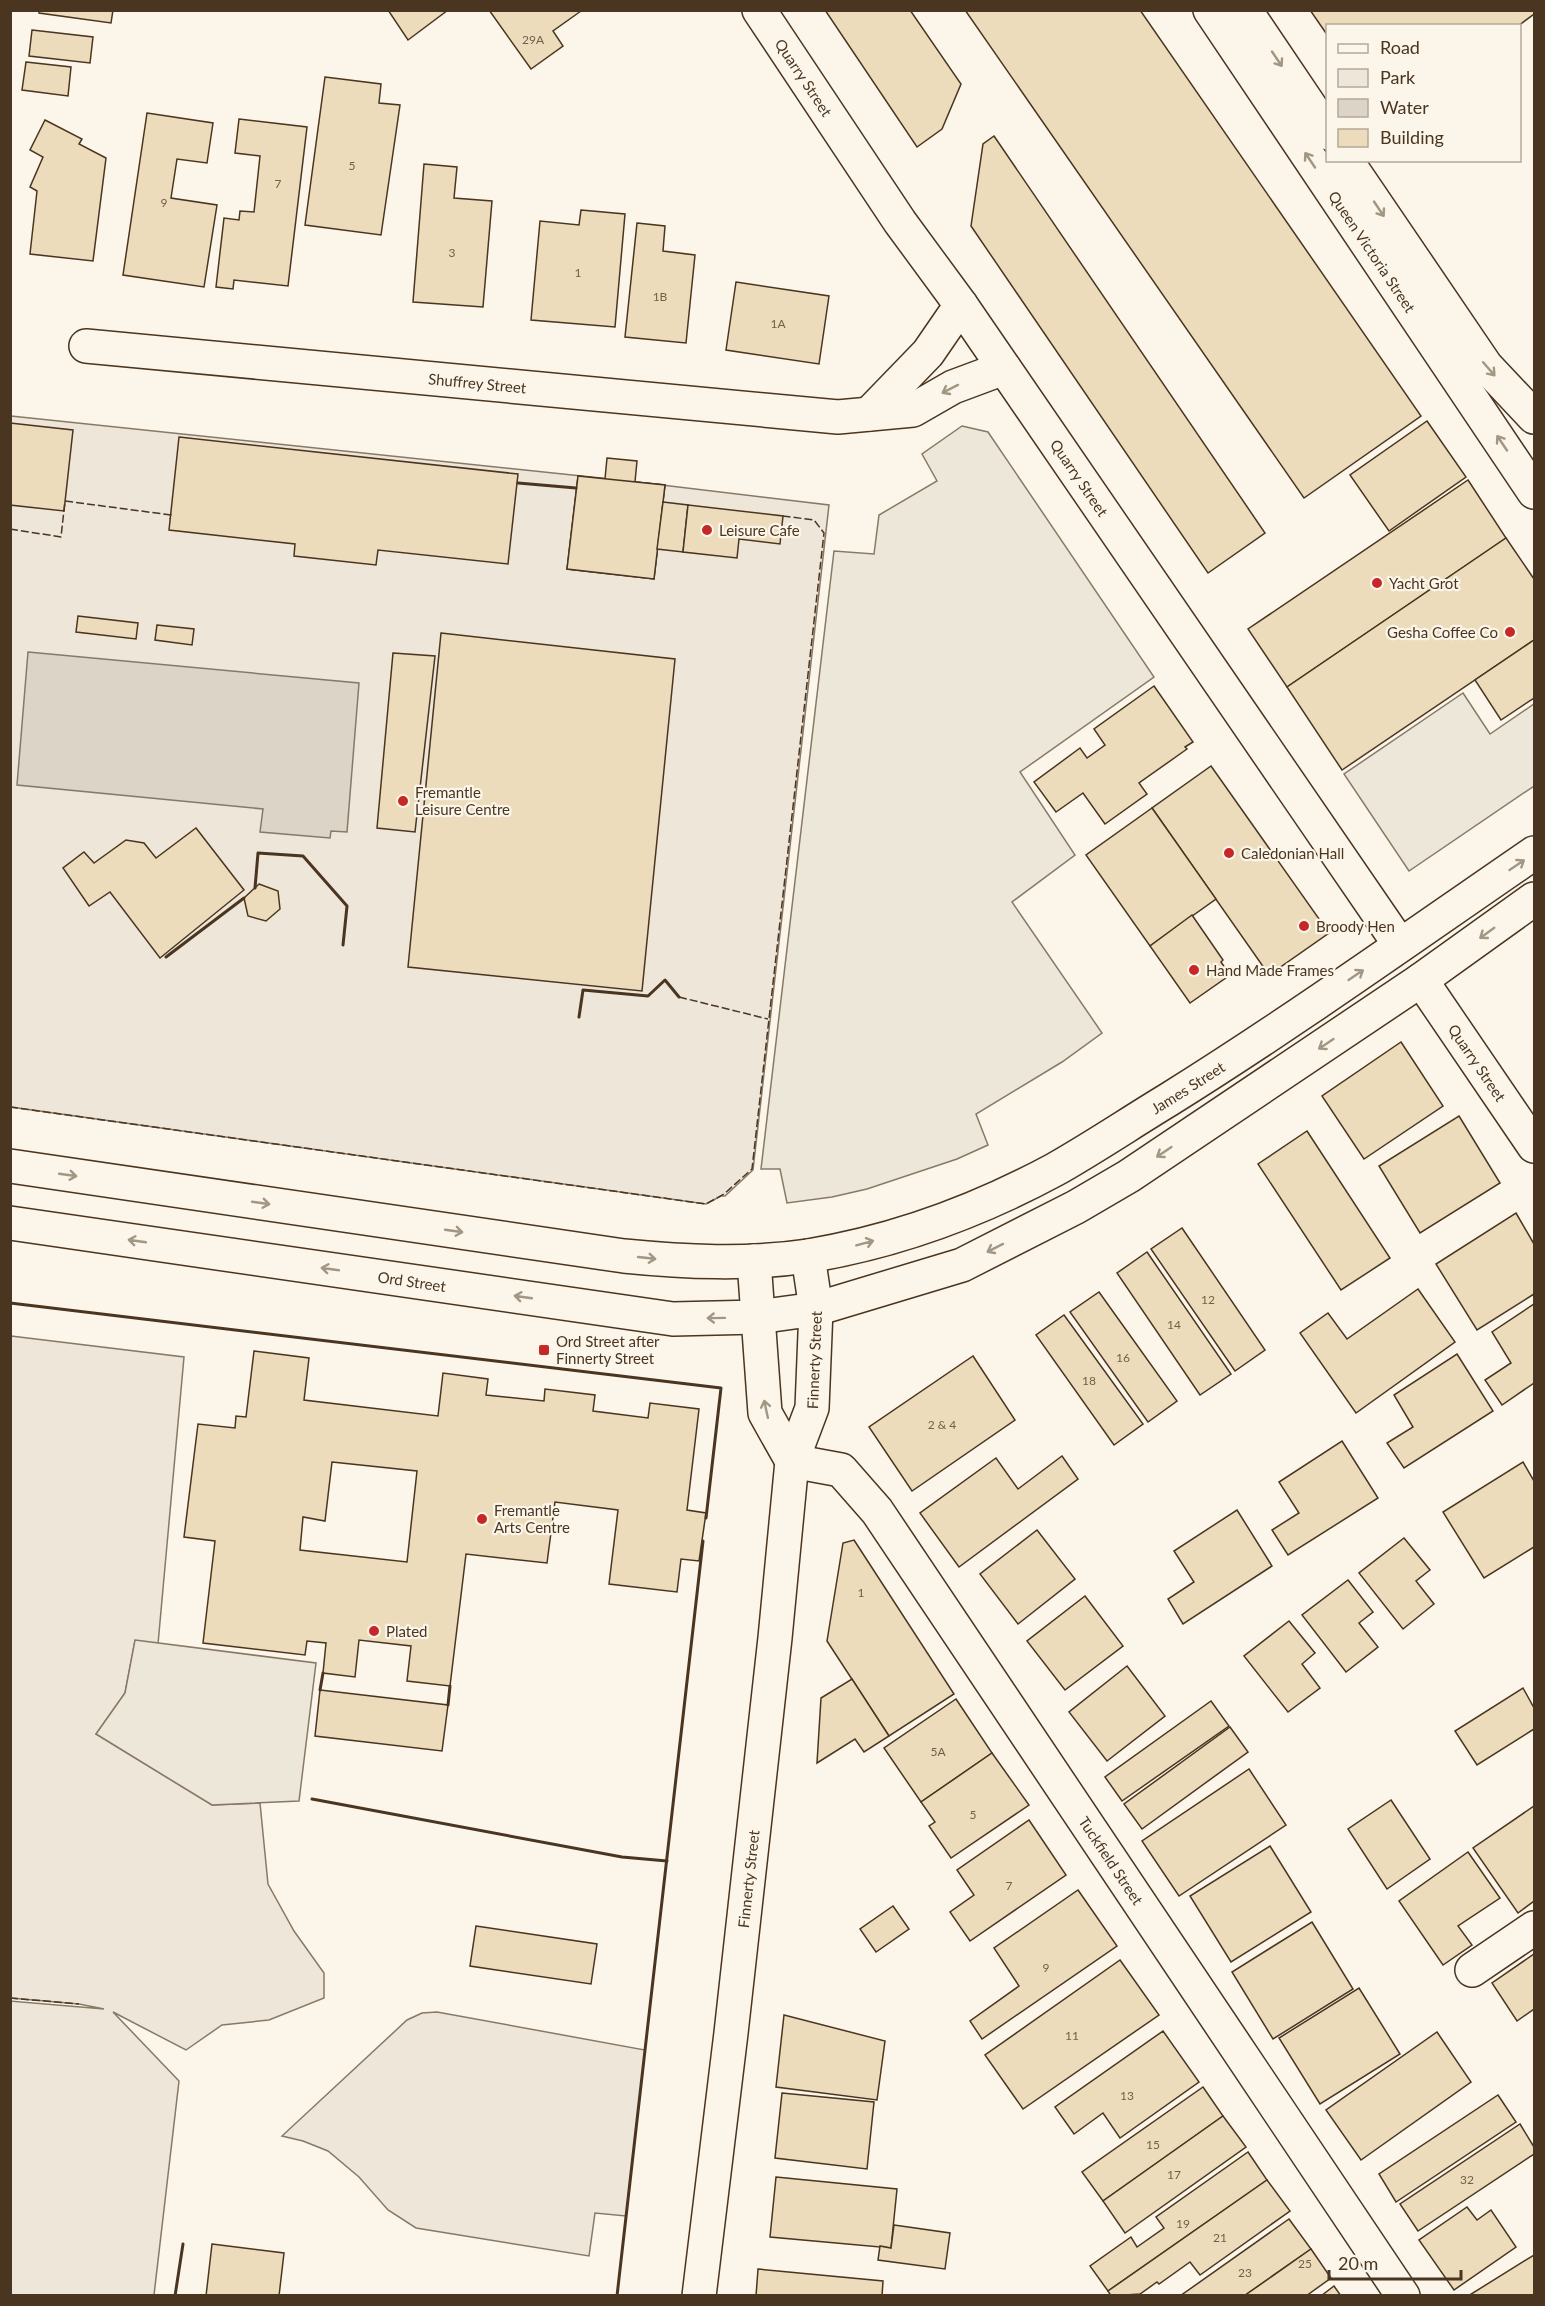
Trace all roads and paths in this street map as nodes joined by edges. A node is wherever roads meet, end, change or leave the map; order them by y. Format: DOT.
graph roads {
  1 [pos="759,10"];
  2 [pos="1210,10"];
  3 [pos="1245,10"];
  4 [pos="1326,130"];
  5 [pos="1347,162"];
  6 [pos="961,305"];
  7 [pos="86,346"];
  8 [pos="1004,368"];
  9 [pos="869,414"];
  10 [pos="1534,417"];
  11 [pos="1534,492"];
  12 [pos="1534,853"];
  13 [pos="1534,899"];
  14 [pos="1400,945"];
  15 [pos="1422,980"];
  16 [pos="1534,1146"];
  17 [pos="10,1166"];
  18 [pos="10,1223"];
  19 [pos="808,1256"];
  20 [pos="754,1261"];
  21 [pos="816,1309"];
  22 [pos="758,1317"];
  23 [pos="792,1461"];
  24 [pos="1534,1928"];
  25 [pos="1472,1970"];
  26 [pos="699,2295"];
  27 [pos="1403,2295"];
  1 -- 6 [label="street, Quarry Street"];
  11 -- 2 [label="street, Queen Victoria Street, one-way"];
  3 -- 4 [label="street, one-way"];
  5 -- 10 [label="street, Queen Victoria Street, one-way"];
  6 -- 8 [label="street, Quarry Street"];
  6 -- 9 [label="street"];
  7 -- 9 [label="street, Shuffrey Street"];
  8 -- 9 [label="street, Shuffrey Street, one-way"];
  8 -- 14 [label="street, Quarry Street"];
  14 -- 12 [label="street, James Street, one-way"];
  13 -- 15 [label="street, one-way"];
  19 -- 14 [label="street, James Street, one-way"];
  15 -- 16 [label="street, Quarry Street"];
  15 -- 21 [label="street, one-way"];
  17 -- 20 [label="street, one-way"];
  22 -- 18 [label="street, Ord Street, one-way"];
  19 -- 20 [label="street"];
  19 -- 21 [label="street, Finnerty Street"];
  20 -- 22 [label="street"];
  21 -- 22 [label="street, Ord Street"];
  21 -- 23 [label="street, Finnerty Street"];
  23 -- 22 [label="street, one-way"];
  23 -- 26 [label="street, Finnerty Street"];
  23 -- 27 [label="street, Tuckfield Street"];
  24 -- 25 [label="street"];
}
